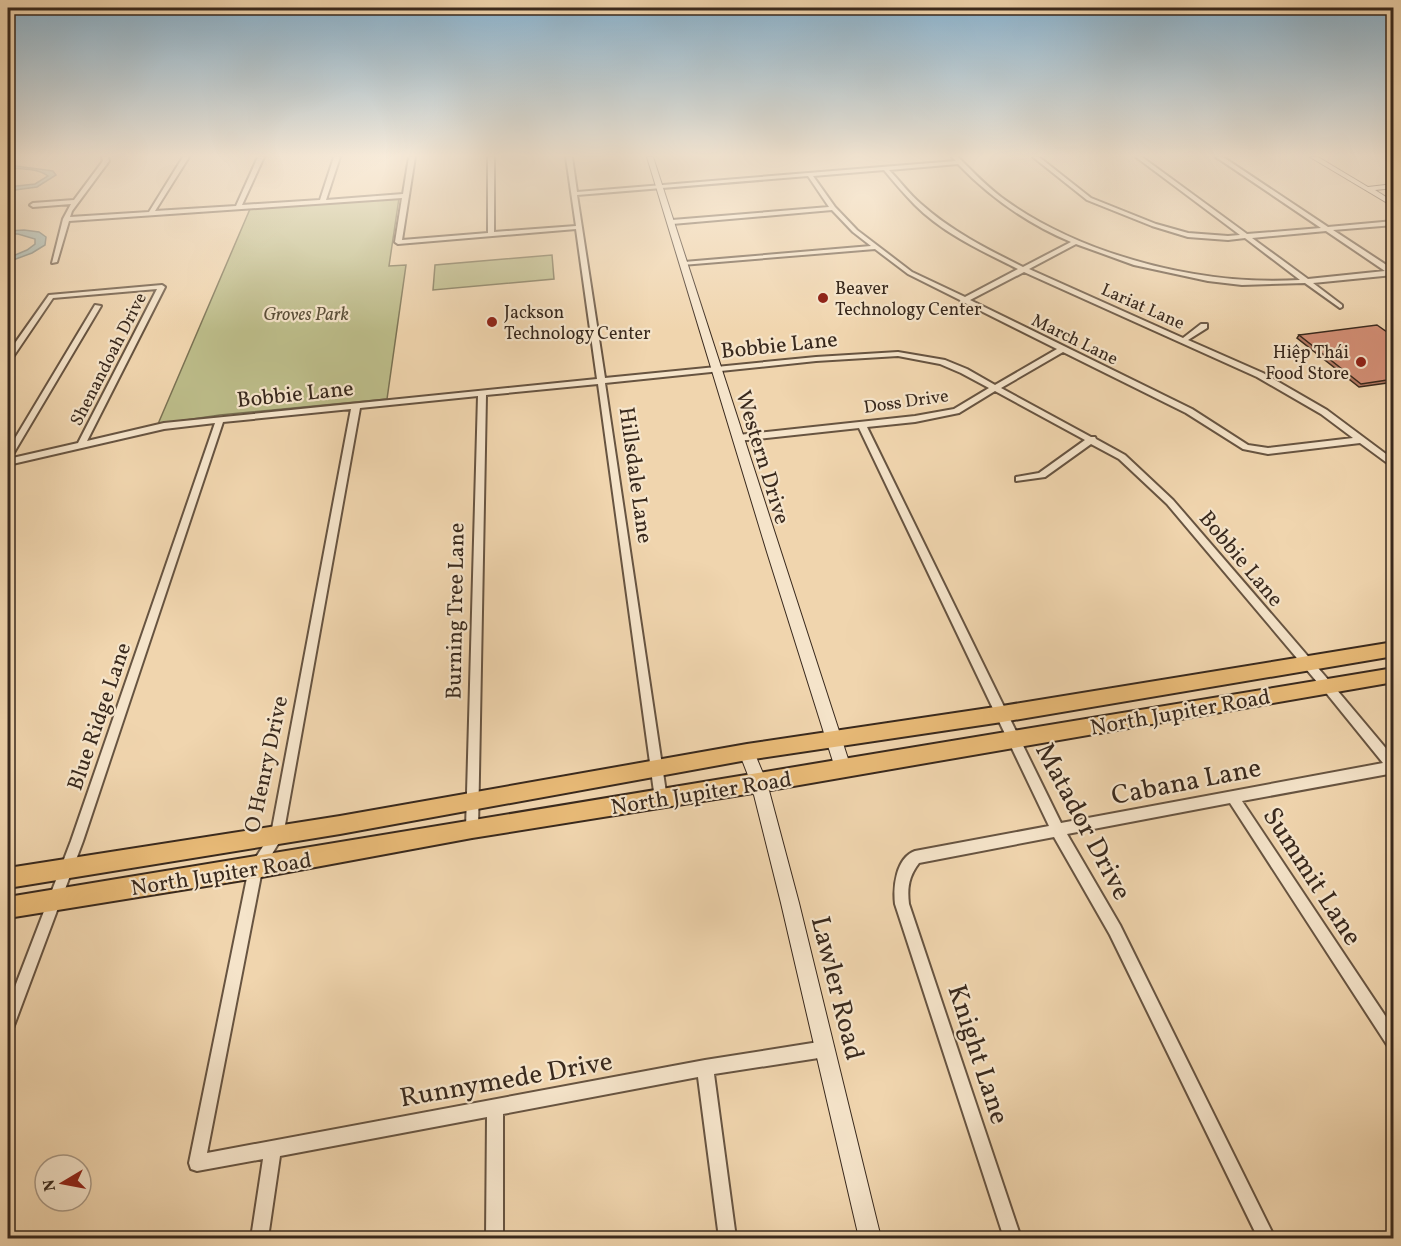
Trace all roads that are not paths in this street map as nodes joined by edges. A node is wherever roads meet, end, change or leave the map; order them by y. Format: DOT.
graph roads {
  1 [pos="68,215"];
  2 [pos="131,215"];
  3 [pos="403,215"];
  4 [pos="491,215"];
  5 [pos="578,215"];
  6 [pos="670,215"];
  7 [pos="751,215"];
  8 [pos="840,215"];
  9 [pos="931,215"];
  10 [pos="1025,215"];
  11 [pos="1128,215"];
  12 [pos="1218,215"];
  13 [pos="1307,215"];
  14 [pos="66,219"];
  15 [pos="672,222"];
  16 [pos="1394,223"];
  17 [pos="580,227"];
  18 [pos="1328,229"];
  19 [pos="491,234"];
  20 [pos="1246,236"];
  21 [pos="1077,241"];
  22 [pos="873,248"];
  23 [pos="54,262"];
  24 [pos="684,264"];
  25 [pos="1023,269"];
  26 [pos="1393,272"];
  27 [pos="1305,281"];
  28 [pos="963,301"];
  29 [pos="97,306"];
  30 [pos="1340,306"];
  31 [pos="1204,326"];
  32 [pos="1184,340"];
  33 [pos="1062,349"];
  34 [pos="8,358"];
  35 [pos="717,370"];
  36 [pos="601,382"];
  37 [pos="996,389"];
  38 [pos="482,394"];
  39 [pos="356,406"];
  40 [pos="220,420"];
  41 [pos="861,424"];
  42 [pos="738,438"];
  43 [pos="1092,440"];
  44 [pos="1363,440"];
  45 [pos="81,445"];
  46 [pos="8,456"];
  47 [pos="8,462"];
  48 [pos="1394,465"];
  49 [pos="1019,479"];
  50 [pos="1394,649"];
  51 [pos="1305,663"];
  52 [pos="1394,675"];
  53 [pos="1327,686"];
  54 [pos="1002,714"];
  55 [pos="834,739"];
  56 [pos="1014,740"];
  57 [pos="747,752"];
  58 [pos="843,768"];
  59 [pos="1393,768"];
  60 [pos="657,769"];
  61 [pos="759,783"];
  62 [pos="1233,796"];
  63 [pos="661,799"];
  64 [pos="472,802"];
  65 [pos="472,829"];
  66 [pos="1058,829"];
  67 [pos="277,836"];
  68 [pos="256,868"];
  69 [pos="65,870"];
  70 [pos="8,879"];
  71 [pos="899,886"];
  72 [pos="53,901"];
  73 [pos="8,908"];
  74 [pos="8,1023"];
  75 [pos="1394,1043"];
  76 [pos="825,1049"];
  77 [pos="705,1068"];
  78 [pos="495,1107"];
  79 [pos="273,1148"];
  80 [pos="197,1163"];
  81 [pos="260,1239"];
  82 [pos="495,1239"];
  83 [pos="728,1239"];
  84 [pos="870,1239"];
  85 [pos="1012,1239"];
  86 [pos="1267,1239"];
  1 -- 14 [label="street"];
  2 -- 14 [label="street"];
  3 -- 19 [label="street"];
  4 -- 19 [label="street"];
  5 -- 17 [label="street, Hillsdale Lane"];
  6 -- 15 [label="street, Western Drive"];
  7 -- 15 [label="street"];
  8 -- 22 [label="street, March Lane"];
  9 -- 25 [label="street, Lariat Lane"];
  10 -- 21 [label="street"];
  11 -- 20 [label="street"];
  12 -- 20 [label="street"];
  13 -- 18 [label="street"];
  14 -- 23 [label="street"];
  15 -- 24 [label="street, Western Drive"];
  16 -- 18 [label="street"];
  17 -- 19 [label="street"];
  17 -- 36 [label="street, Hillsdale Lane"];
  18 -- 20 [label="street"];
  18 -- 26 [label="street"];
  20 -- 27 [label="street"];
  21 -- 25 [label="street"];
  21 -- 27 [label="street"];
  22 -- 24 [label="street"];
  22 -- 28 [label="street, March Lane"];
  24 -- 35 [label="street, Western Drive"];
  25 -- 28 [label="street"];
  25 -- 32 [label="street, Lariat Lane"];
  26 -- 27 [label="street"];
  27 -- 30 [label="street"];
  28 -- 33 [label="street, March Lane"];
  29 -- 46 [label="street"];
  31 -- 32 [label="street"];
  32 -- 44 [label="street, Lariat Lane"];
  33 -- 37 [label="street, Doss Drive"];
  33 -- 44 [label="street, March Lane"];
  34 -- 45 [label="street, Shenandoah Drive"];
  35 -- 36 [label="street, Bobbie Lane"];
  35 -- 37 [label="street, Bobbie Lane"];
  35 -- 42 [label="street, Western Drive"];
  36 -- 38 [label="street, Bobbie Lane"];
  36 -- 60 [label="street, Hillsdale Lane"];
  37 -- 41 [label="street, Doss Drive"];
  37 -- 43 [label="street, Bobbie Lane"];
  38 -- 39 [label="street, Bobbie Lane"];
  38 -- 64 [label="street, Burning Tree Lane"];
  39 -- 40 [label="street, Bobbie Lane"];
  39 -- 67 [label="street, O Henry Drive"];
  40 -- 45 [label="street, Bobbie Lane"];
  40 -- 69 [label="street, Blue Ridge Lane"];
  41 -- 42 [label="street, Doss Drive"];
  41 -- 54 [label="street, Matador Drive"];
  42 -- 55 [label="street, Western Drive"];
  43 -- 49 [label="street"];
  43 -- 51 [label="street, Bobbie Lane"];
  44 -- 48 [label="street, Lariat Lane"];
  45 -- 47 [label="street, Bobbie Lane"];
  50 -- 51 [label="main road, North Jupiter Road"];
  51 -- 53 [label="street, Bobbie Lane"];
  51 -- 54 [label="main road, North Jupiter Road"];
  52 -- 53 [label="main road, North Jupiter Road"];
  53 -- 56 [label="main road, North Jupiter Road"];
  53 -- 59 [label="street, Bobbie Lane"];
  54 -- 55 [label="main road, North Jupiter Road"];
  54 -- 56 [label="street, Matador Drive"];
  55 -- 57 [label="main road, North Jupiter Road"];
  55 -- 58 [label="street, Western Drive"];
  56 -- 58 [label="main road, North Jupiter Road"];
  56 -- 66 [label="street, Matador Drive"];
  57 -- 60 [label="main road, North Jupiter Road"];
  57 -- 61 [label="street, Lawler Road"];
  58 -- 61 [label="main road, North Jupiter Road"];
  59 -- 62 [label="street, Cabana Lane"];
  60 -- 63 [label="street, Hillsdale Lane"];
  60 -- 64 [label="main road, North Jupiter Road"];
  61 -- 63 [label="main road, North Jupiter Road"];
  61 -- 76 [label="street, Lawler Road"];
  62 -- 66 [label="street, Cabana Lane"];
  62 -- 75 [label="street, Summit Lane"];
  63 -- 65 [label="main road, North Jupiter Road"];
  64 -- 65 [label="street, Burning Tree Lane"];
  64 -- 67 [label="main road, North Jupiter Road"];
  65 -- 68 [label="main road, North Jupiter Road"];
  66 -- 71 [label="street, Cabana Lane"];
  66 -- 86 [label="street, Matador Drive"];
  67 -- 68 [label="street, O Henry Drive"];
  67 -- 69 [label="main road, North Jupiter Road"];
  68 -- 72 [label="main road, North Jupiter Road"];
  68 -- 80 [label="street, O Henry Drive"];
  69 -- 70 [label="main road, North Jupiter Road"];
  69 -- 72 [label="street, Blue Ridge Lane"];
  71 -- 85 [label="street, Knight Lane"];
  72 -- 73 [label="main road, North Jupiter Road"];
  72 -- 74 [label="street, Blue Ridge Lane"];
  76 -- 77 [label="street, Runnymede Drive"];
  76 -- 84 [label="street, Lawler Road"];
  77 -- 78 [label="street, Runnymede Drive"];
  77 -- 83 [label="street"];
  78 -- 79 [label="street, Runnymede Drive"];
  78 -- 82 [label="street"];
  79 -- 80 [label="street, Runnymede Drive"];
  79 -- 81 [label="street"];
}
